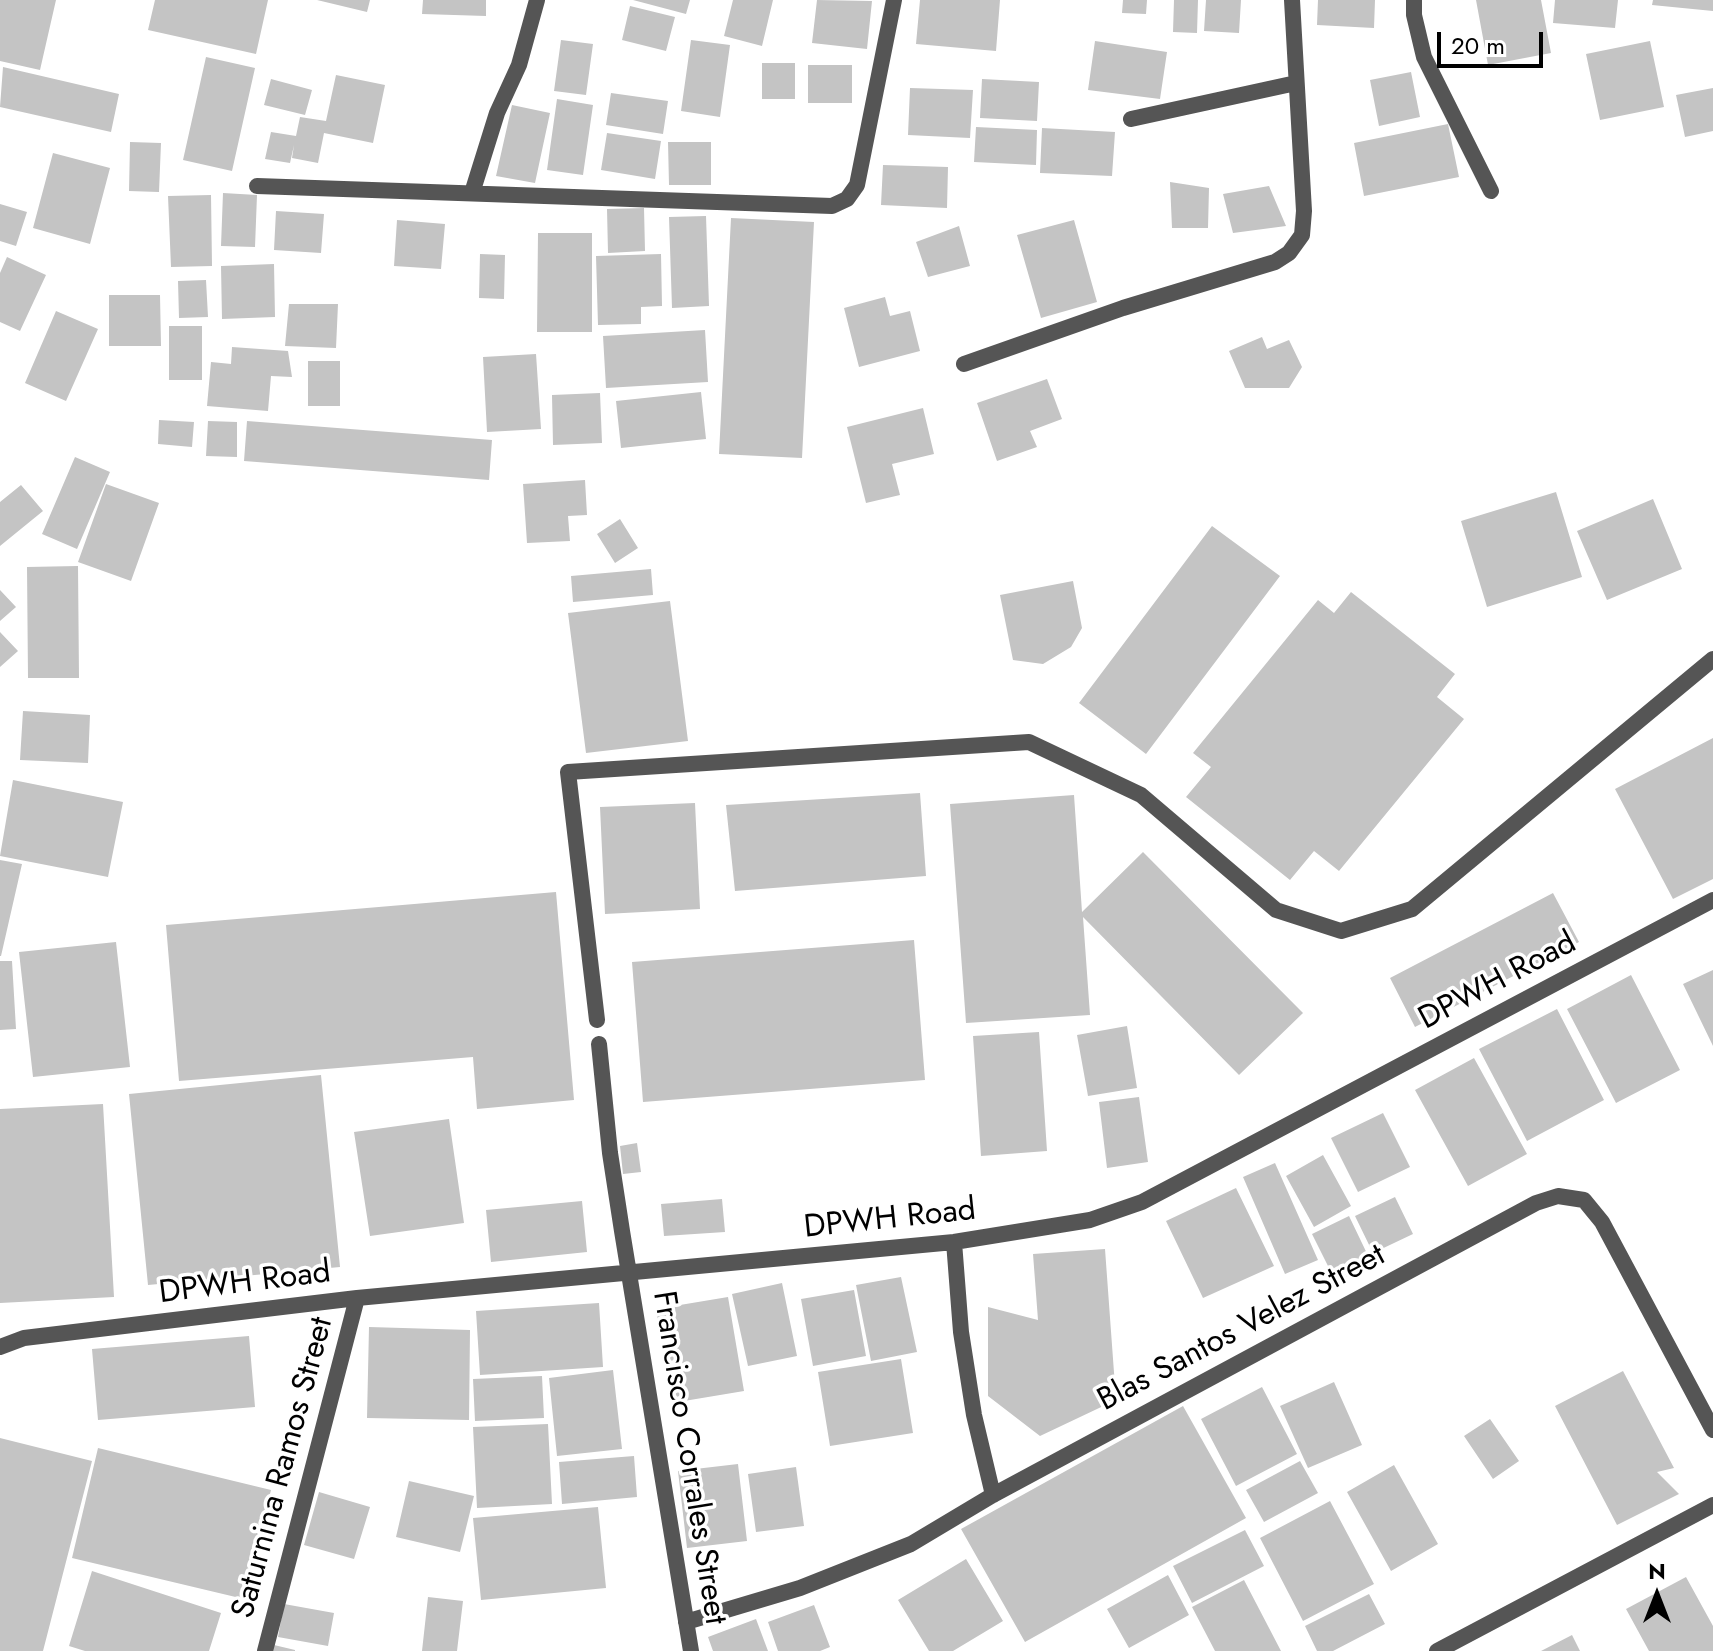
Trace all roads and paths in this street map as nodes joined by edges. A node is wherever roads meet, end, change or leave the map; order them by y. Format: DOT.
graph roads {
  1 [pos="537,0"];
  2 [pos="894,0"];
  3 [pos="1292,0"];
  4 [pos="1414,0"];
  5 [pos="1296,83"];
  6 [pos="1131,119"];
  7 [pos="257,186"];
  8 [pos="1491,191"];
  9 [pos="472,193"];
  10 [pos="964,364"];
  11 [pos="1713,659"];
  12 [pos="1713,900"];
  13 [pos="597,1020"];
  14 [pos="599,1044"];
  15 [pos="954,1242"];
  16 [pos="629,1274"];
  17 [pos="357,1298"];
  18 [pos="0,1347"];
  19 [pos="1713,1430"];
  20 [pos="993,1495"];
  21 [pos="1713,1505"];
  22 [pos="686,1622"];
  23 [pos="265,1651"];
  24 [pos="691,1651"];
  25 [pos="1437,1651"];
  1 -- 9 [label="street"];
  2 -- 9 [label="street"];
  3 -- 5 [label="street"];
  4 -- 8 [label="street"];
  5 -- 6 [label="street"];
  5 -- 10 [label="street"];
  7 -- 9 [label="street"];
  11 -- 13 [label="street"];
  12 -- 15 [label="street, DPWH Road"];
  14 -- 16 [label="street, Francisco Corrales Street"];
  15 -- 16 [label="street, DPWH Road"];
  15 -- 20 [label="street"];
  16 -- 17 [label="street, DPWH Road"];
  16 -- 22 [label="street, Francisco Corrales Street"];
  17 -- 18 [label="street, DPWH Road"];
  17 -- 23 [label="street, Saturnina Ramos Street"];
  19 -- 20 [label="street, Blas Santos Velez Street"];
  20 -- 22 [label="street, Blas Santos Velez Street"];
  21 -- 25 [label="street"];
  22 -- 24 [label="street, Francisco Corrales Street"];
}
